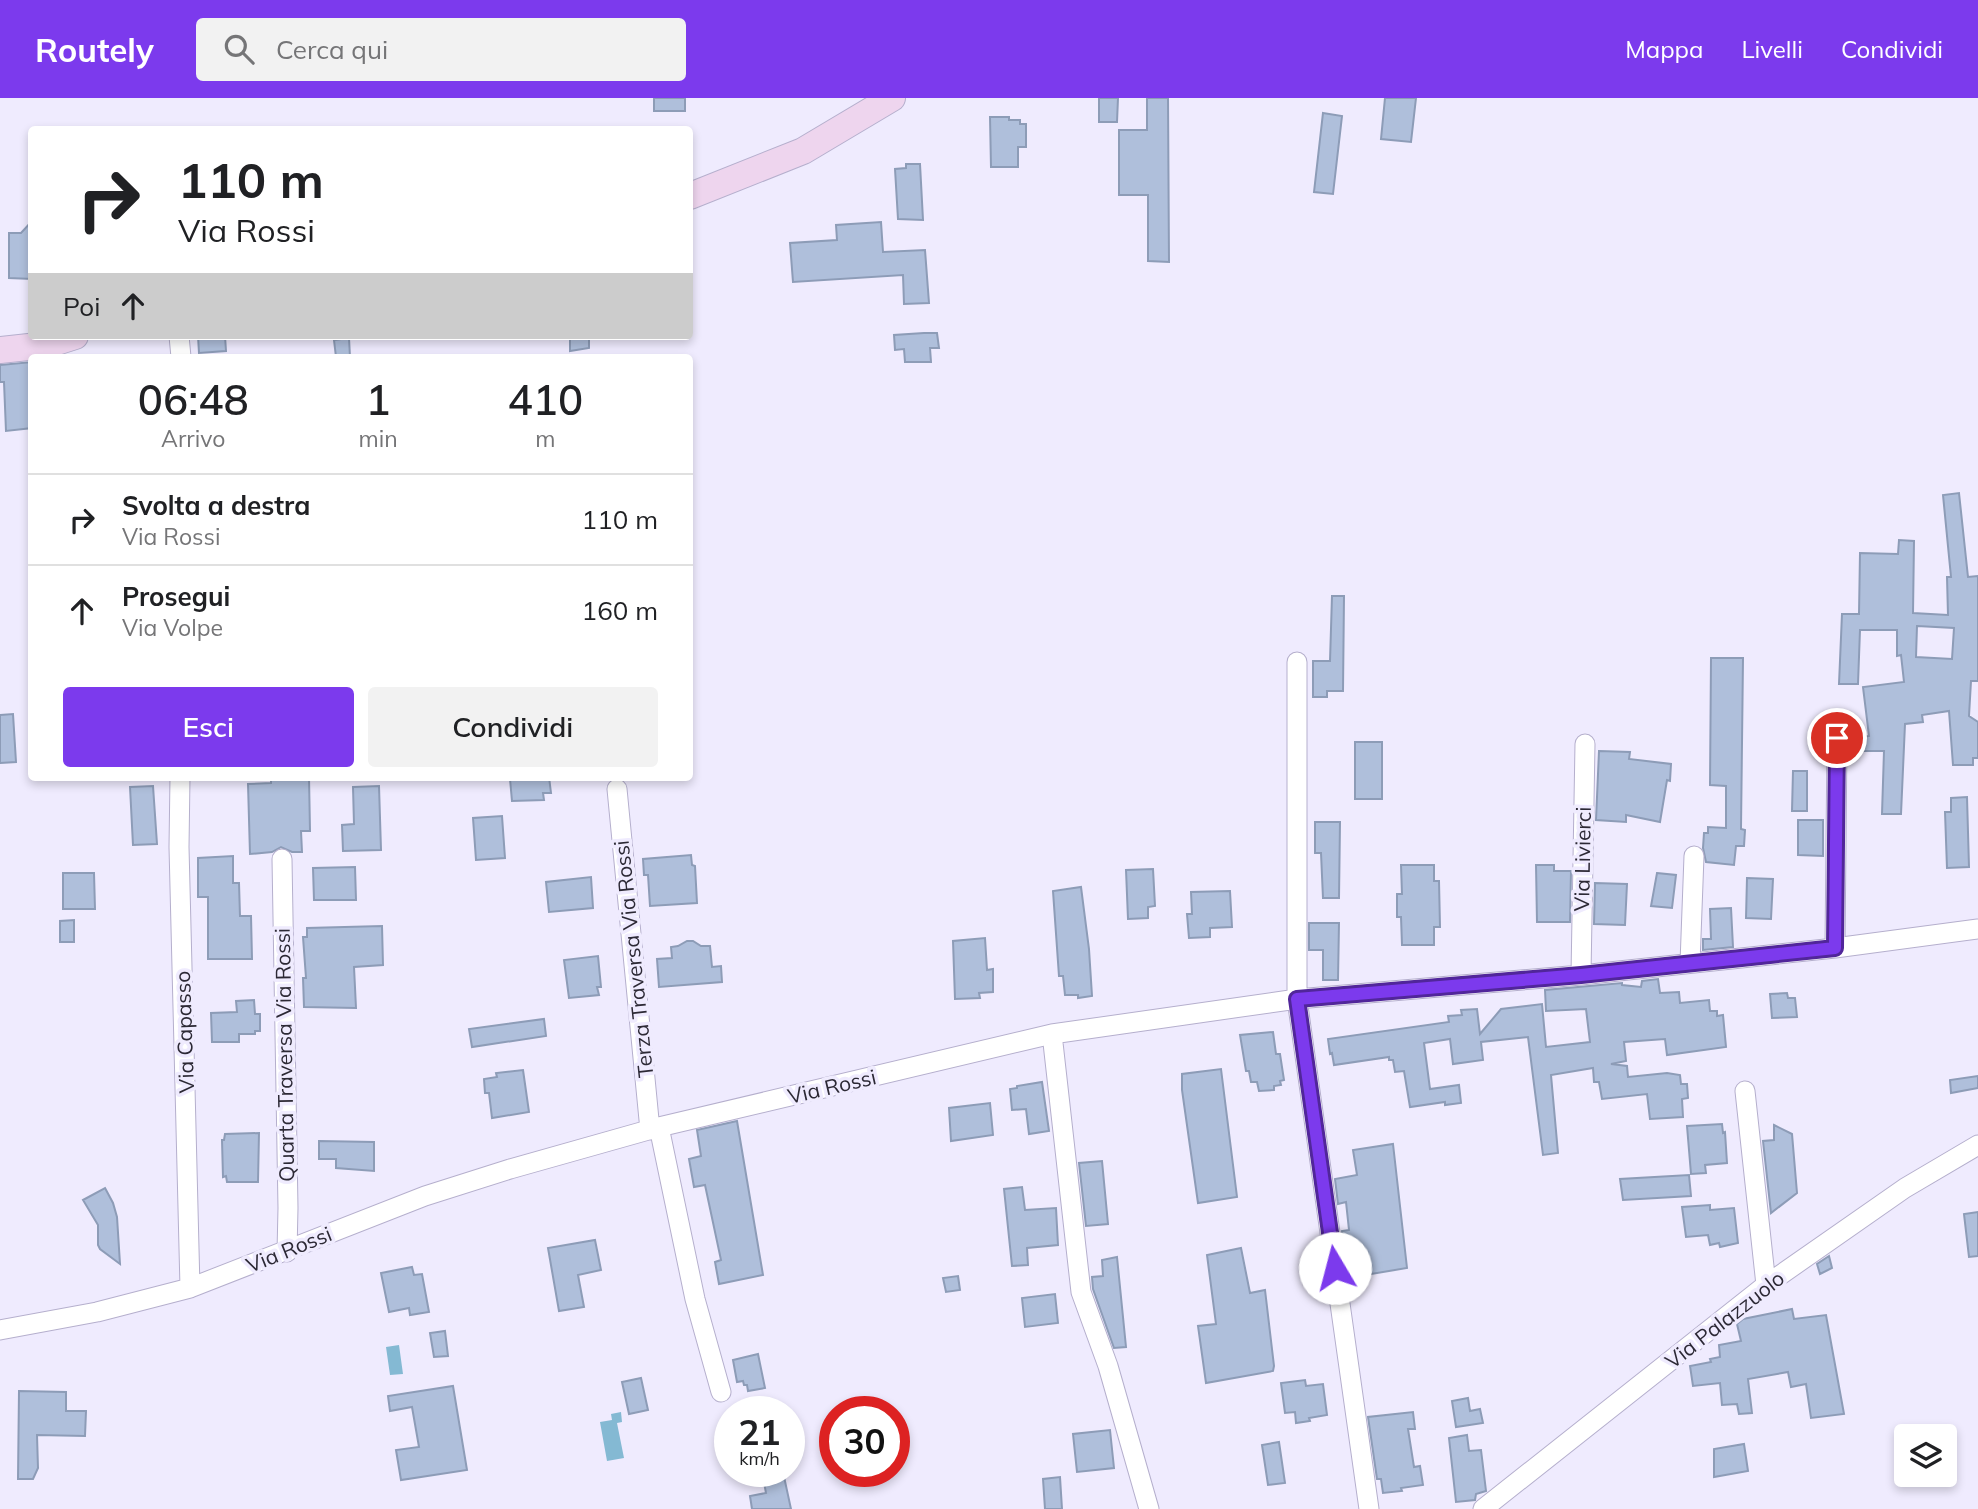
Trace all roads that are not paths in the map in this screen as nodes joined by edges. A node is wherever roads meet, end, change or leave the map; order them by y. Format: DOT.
graph roads {
  1 [pos="892,98"];
  2 [pos="693,195"];
  3 [pos="63,340"];
  4 [pos="0,350"];
  5 [pos="1297,662"];
  6 [pos="1837,738"];
  7 [pos="1585,744"];
  8 [pos="180,781"];
  9 [pos="617,789"];
  10 [pos="1694,856"];
  11 [pos="282,859"];
  12 [pos="1978,929"];
  13 [pos="1835,948"];
  14 [pos="1690,963"];
  15 [pos="1581,975"];
  16 [pos="1297,999"];
  17 [pos="1052,1034"];
  18 [pos="1745,1091"];
  19 [pos="655,1128"];
  20 [pos="1978,1146"];
  21 [pos="287,1252"];
  22 [pos="1766,1285"];
  23 [pos="190,1288"];
  24 [pos="0,1330"];
  25 [pos="721,1392"];
  26 [pos="1149,1509"];
  27 [pos="1369,1509"];
  28 [pos="1483,1509"];
  1 -- 2 [label="street"];
  3 -- 4 [label="street"];
  5 -- 16 [label="street"];
  6 -- 13 [label="street"];
  7 -- 15 [label="street, Via Livierci"];
  8 -- 23 [label="street, Via Capasso"];
  9 -- 19 [label="street, Terza Traversa Via Rossi"];
  10 -- 14 [label="street"];
  11 -- 21 [label="street, Quarta Traversa Via Rossi"];
  12 -- 13 [label="street, Via Rossi"];
  13 -- 14 [label="street, Via Rossi"];
  14 -- 15 [label="street, Via Rossi"];
  15 -- 16 [label="street, Via Rossi"];
  16 -- 17 [label="street, Via Rossi"];
  16 -- 27 [label="street"];
  17 -- 19 [label="street, Via Rossi"];
  17 -- 26 [label="street"];
  18 -- 22 [label="street"];
  19 -- 21 [label="street, Via Rossi"];
  19 -- 25 [label="street, Terza Traversa Via Rossi"];
  20 -- 22 [label="street, Via Palazzuolo"];
  21 -- 23 [label="street, Via Rossi"];
  22 -- 28 [label="street, Via Palazzuolo"];
  23 -- 24 [label="street, Via Rossi"];
}
